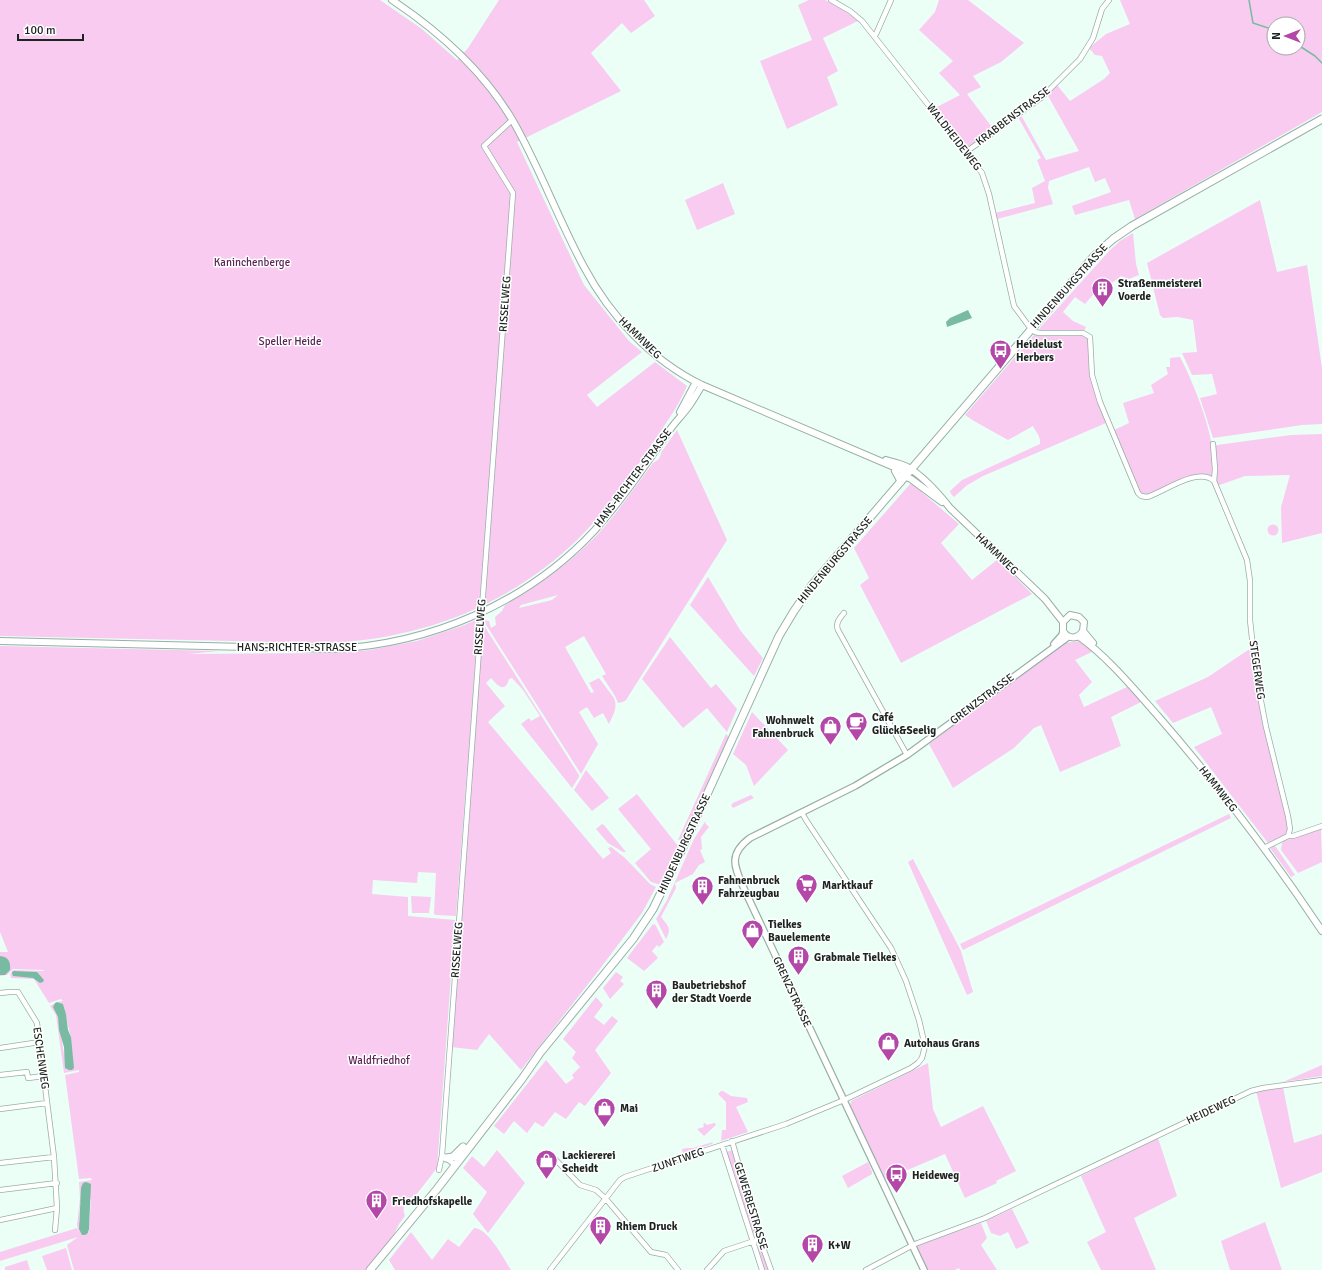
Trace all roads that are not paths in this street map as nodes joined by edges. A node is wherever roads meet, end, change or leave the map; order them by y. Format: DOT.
graph roads {
  1 [pos="392,0"];
  2 [pos="831,0"];
  3 [pos="891,0"];
  4 [pos="1109,0"];
  5 [pos="874,36"];
  6 [pos="1322,119"];
  7 [pos="513,121"];
  8 [pos="966,152"];
  9 [pos="1030,328"];
  10 [pos="699,384"];
  11 [pos="1213,444"];
  12 [pos="861,452"];
  13 [pos="907,474"];
  14 [pos="1214,481"];
  15 [pos="949,507"];
  16 [pos="480,613"];
  17 [pos="844,613"];
  18 [pos="1065,619"];
  19 [pos="1063,631"];
  20 [pos="1083,631"];
  21 [pos="1078,636"];
  22 [pos="1068,637"];
  23 [pos="0,641"];
  24 [pos="1046,652"];
  25 [pos="1103,657"];
  26 [pos="907,755"];
  27 [pos="802,813"];
  28 [pos="1322,826"];
  29 [pos="1288,836"];
  30 [pos="1264,848"];
  31 [pos="1322,931"];
  32 [pos="0,993"];
  33 [pos="40,1042"];
  34 [pos="0,1048"];
  35 [pos="0,1075"];
  36 [pos="44,1076"];
  37 [pos="1322,1080"];
  38 [pos="844,1100"];
  39 [pos="47,1103"];
  40 [pos="0,1109"];
  41 [pos="487,1122"];
  42 [pos="732,1141"];
  43 [pos="722,1145"];
  44 [pos="551,1155"];
  45 [pos="444,1156"];
  46 [pos="54,1157"];
  47 [pos="0,1163"];
  48 [pos="455,1165"];
  49 [pos="439,1170"];
  50 [pos="56,1183"];
  51 [pos="0,1190"];
  52 [pos="606,1199"];
  53 [pos="57,1208"];
  54 [pos="0,1220"];
  55 [pos="55,1230"];
  56 [pos="760,1239"];
  57 [pos="753,1241"];
  58 [pos="913,1245"];
  59 [pos="370,1270"];
  60 [pos="550,1270"];
  61 [pos="678,1270"];
  62 [pos="707,1270"];
  63 [pos="762,1270"];
  64 [pos="771,1270"];
  65 [pos="866,1270"];
  66 [pos="924,1270"];
  1 -- 7 [label="main road, HAMMWEG"];
  2 -- 5 [label="street, WALDHEIDEWEG"];
  3 -- 5 [label="street"];
  4 -- 8 [label="street, KRABBENSTRASSE"];
  5 -- 8 [label="street, WALDHEIDEWEG"];
  6 -- 9 [label="main road, HINDENBURGSTRASSE"];
  7 -- 10 [label="main road, HAMMWEG"];
  7 -- 16 [label="street, RISSELWEG"];
  8 -- 9 [label="street, WALDHEIDEWEG"];
  9 -- 13 [label="main road, HINDENBURGSTRASSE"];
  9 -- 14 [label="street"];
  10 -- 12 [label="main road, HAMMWEG"];
  10 -- 16 [label="main road, HANS-RICHTER-STRASSE"];
  11 -- 14 [label="street, STEGERWEG"];
  12 -- 13 [label="main road, HAMMWEG"];
  12 -- 13 [label="main road, HAMMWEG"];
  13 -- 15 [label="main road, HAMMWEG"];
  13 -- 15 [label="main road, HAMMWEG"];
  13 -- 41 [label="main road, HINDENBURGSTRASSE"];
  14 -- 29 [label="street, STEGERWEG"];
  15 -- 18 [label="main road, HAMMWEG"];
  16 -- 23 [label="main road, HANS-RICHTER-STRASSE"];
  16 -- 45 [label="street, RISSELWEG"];
  17 -- 26 [label="street"];
  18 -- 19 [label="main road"];
  18 -- 20 [label="main road, HAMMWEG"];
  19 -- 22 [label="main road"];
  19 -- 24 [label="street, GRENZSTRASSE"];
  20 -- 21 [label="main road"];
  20 -- 25 [label="main road, HAMMWEG"];
  21 -- 22 [label="main road"];
  21 -- 25 [label="main road, HAMMWEG"];
  22 -- 24 [label="street, GRENZSTRASSE"];
  24 -- 26 [label="street, GRENZSTRASSE"];
  25 -- 30 [label="main road, HAMMWEG"];
  26 -- 27 [label="street, GRENZSTRASSE"];
  27 -- 38 [label="street, GRENZSTRASSE"];
  27 -- 38 [label="street, ZUNFTWEG"];
  28 -- 29 [label="street"];
  29 -- 30 [label="street"];
  30 -- 31 [label="main road, HAMMWEG"];
  32 -- 33 [label="street, ESCHENWEG"];
  33 -- 34 [label="street"];
  33 -- 36 [label="street, ESCHENWEG"];
  35 -- 36 [label="street"];
  36 -- 39 [label="street, ESCHENWEG"];
  37 -- 58 [label="street, HEIDEWEG"];
  38 -- 42 [label="street, ZUNFTWEG"];
  38 -- 58 [label="street, GRENZSTRASSE"];
  39 -- 40 [label="street"];
  39 -- 46 [label="street, ESCHENWEG"];
  41 -- 45 [label="main road, HINDENBURGSTRASSE"];
  41 -- 48 [label="main road, HINDENBURGSTRASSE"];
  42 -- 43 [label="street, ZUNFTWEG"];
  42 -- 56 [label="street, GEWERBESTRASSE"];
  43 -- 52 [label="street, ZUNFTWEG"];
  43 -- 57 [label="street, GEWERBESTRASSE"];
  44 -- 52 [label="street"];
  45 -- 48 [label="street"];
  45 -- 49 [label="street, RISSELWEG"];
  46 -- 47 [label="street"];
  46 -- 50 [label="street, ESCHENWEG"];
  48 -- 59 [label="main road, HINDENBURGSTRASSE"];
  50 -- 51 [label="street"];
  50 -- 53 [label="street, ESCHENWEG"];
  52 -- 60 [label="street, ZUNFTWEG"];
  52 -- 61 [label="street"];
  53 -- 54 [label="street"];
  53 -- 55 [label="street, ESCHENWEG"];
  56 -- 57 [label="street"];
  56 -- 64 [label="street, GEWERBESTRASSE"];
  57 -- 62 [label="street"];
  57 -- 63 [label="street, GEWERBESTRASSE"];
  58 -- 65 [label="street, HEIDEWEG"];
  58 -- 66 [label="street, GRENZSTRASSE"];
}
